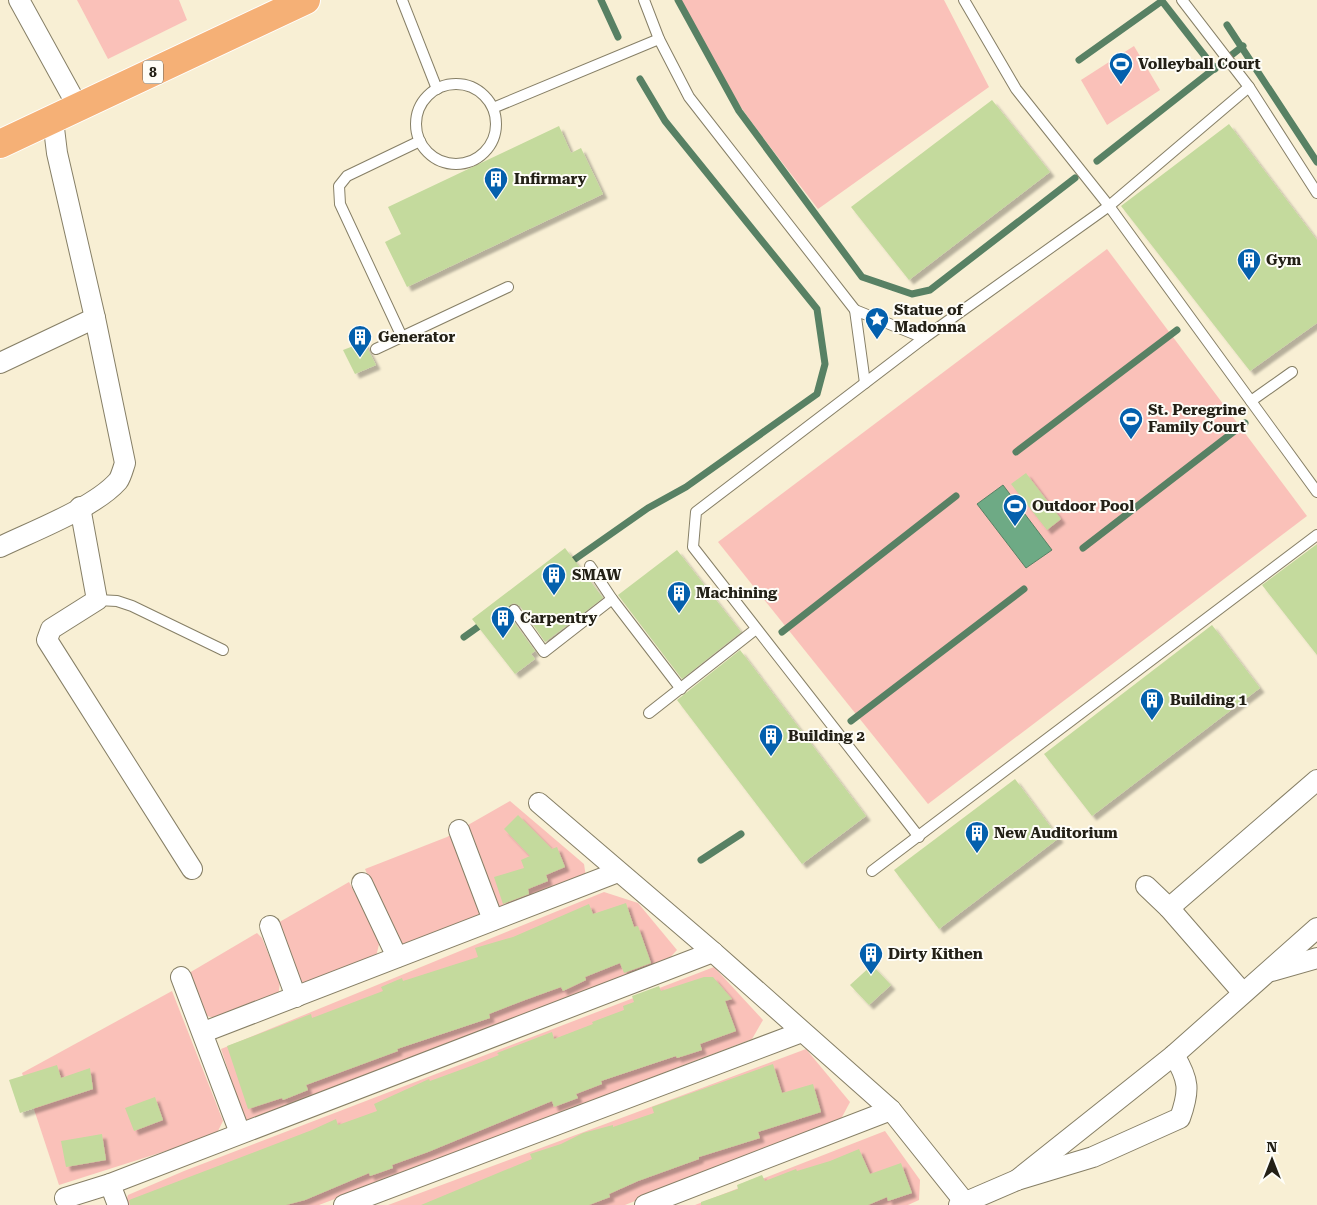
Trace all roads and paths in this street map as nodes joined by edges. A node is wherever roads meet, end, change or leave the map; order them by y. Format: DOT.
graph roads {
  1 [pos="20,0"];
  2 [pos="306,0"];
  3 [pos="402,0"];
  4 [pos="644,0"];
  5 [pos="964,0"];
  6 [pos="1182,0"];
  7 [pos="659,39"];
  8 [pos="1249,87"];
  9 [pos="437,89"];
  10 [pos="78,107"];
  11 [pos="493,108"];
  12 [pos="52,120"];
  13 [pos="420,142"];
  14 [pos="0,144"];
  15 [pos="1317,193"];
  16 [pos="1109,206"];
  17 [pos="508,287"];
  18 [pos="855,310"];
  19 [pos="95,318"];
  20 [pos="402,337"];
  21 [pos="924,338"];
  22 [pos="376,349"];
  23 [pos="0,364"];
  24 [pos="1292,372"];
  25 [pos="865,383"];
  26 [pos="1251,401"];
  27 [pos="1317,492"];
  28 [pos="80,507"];
  29 [pos="1317,536"];
  30 [pos="0,547"];
  31 [pos="590,566"];
  32 [pos="612,599"];
  33 [pos="97,600"];
  34 [pos="514,610"];
  35 [pos="756,629"];
  36 [pos="223,650"];
  37 [pos="681,689"];
  38 [pos="649,713"];
  39 [pos="1317,780"];
  40 [pos="539,803"];
  41 [pos="459,830"];
  42 [pos="919,837"];
  43 [pos="192,869"];
  44 [pos="872,871"];
  45 [pos="618,872"];
  46 [pos="362,883"];
  47 [pos="1146,886"];
  48 [pos="1169,908"];
  49 [pos="493,920"];
  50 [pos="270,926"];
  51 [pos="1317,928"];
  52 [pos="713,952"];
  53 [pos="397,957"];
  54 [pos="1317,958"];
  55 [pos="1268,972"];
  56 [pos="182,977"];
  57 [pos="1243,993"];
  58 [pos="296,997"];
  59 [pos="204,1032"];
  60 [pos="802,1032"];
  61 [pos="1174,1055"];
  62 [pos="891,1110"];
  63 [pos="240,1133"];
  64 [pos="1017,1180"];
  65 [pos="110,1184"];
  66 [pos="64,1198"];
  67 [pos="963,1204"];
  68 [pos="118,1205"];
  69 [pos="344,1205"];
  70 [pos="645,1205"];
  1 -- 10 [label="street"];
  2 -- 10 [label="highway, 8"];
  3 -- 9 [label="lane"];
  4 -- 7 [label="lane"];
  5 -- 16 [label="lane"];
  6 -- 8 [label="lane"];
  7 -- 11 [label="lane"];
  7 -- 18 [label="lane"];
  8 -- 15 [label="lane"];
  8 -- 16 [label="lane"];
  9 -- 11 [label="lane"];
  9 -- 13 [label="lane"];
  10 -- 12 [label="highway, 8"];
  11 -- 13 [label="lane"];
  12 -- 14 [label="highway, 8"];
  12 -- 19 [label="street"];
  13 -- 20 [label="lane"];
  16 -- 21 [label="lane"];
  16 -- 26 [label="lane"];
  17 -- 20 [label="lane"];
  18 -- 21 [label="lane"];
  18 -- 25 [label="lane"];
  19 -- 23 [label="street"];
  19 -- 28 [label="street"];
  20 -- 22 [label="lane"];
  21 -- 25 [label="lane"];
  24 -- 26 [label="lane"];
  25 -- 35 [label="lane"];
  26 -- 27 [label="lane"];
  28 -- 30 [label="street"];
  28 -- 33 [label="street"];
  29 -- 42 [label="lane"];
  31 -- 32 [label="lane"];
  32 -- 34 [label="lane"];
  32 -- 37 [label="lane"];
  33 -- 36 [label="lane"];
  33 -- 43 [label="street"];
  35 -- 37 [label="lane"];
  35 -- 42 [label="lane"];
  37 -- 38 [label="lane"];
  39 -- 48 [label="street"];
  40 -- 45 [label="street"];
  41 -- 49 [label="street"];
  42 -- 44 [label="lane"];
  45 -- 49 [label="street"];
  45 -- 52 [label="street"];
  46 -- 53 [label="street"];
  47 -- 48 [label="street"];
  48 -- 57 [label="street"];
  49 -- 53 [label="street"];
  50 -- 58 [label="street"];
  51 -- 55 [label="street"];
  52 -- 60 [label="street"];
  52 -- 63 [label="street"];
  53 -- 58 [label="street"];
  54 -- 55 [label="street"];
  55 -- 57 [label="street"];
  56 -- 59 [label="street"];
  57 -- 61 [label="street"];
  58 -- 59 [label="street"];
  59 -- 63 [label="street"];
  60 -- 62 [label="street"];
  60 -- 69 [label="street"];
  61 -- 64 [label="street"];
  61 -- 64 [label="street"];
  62 -- 67 [label="street"];
  62 -- 70 [label="street"];
  63 -- 65 [label="street"];
  64 -- 67 [label="street"];
  65 -- 66 [label="street"];
  65 -- 68 [label="street"];
}
